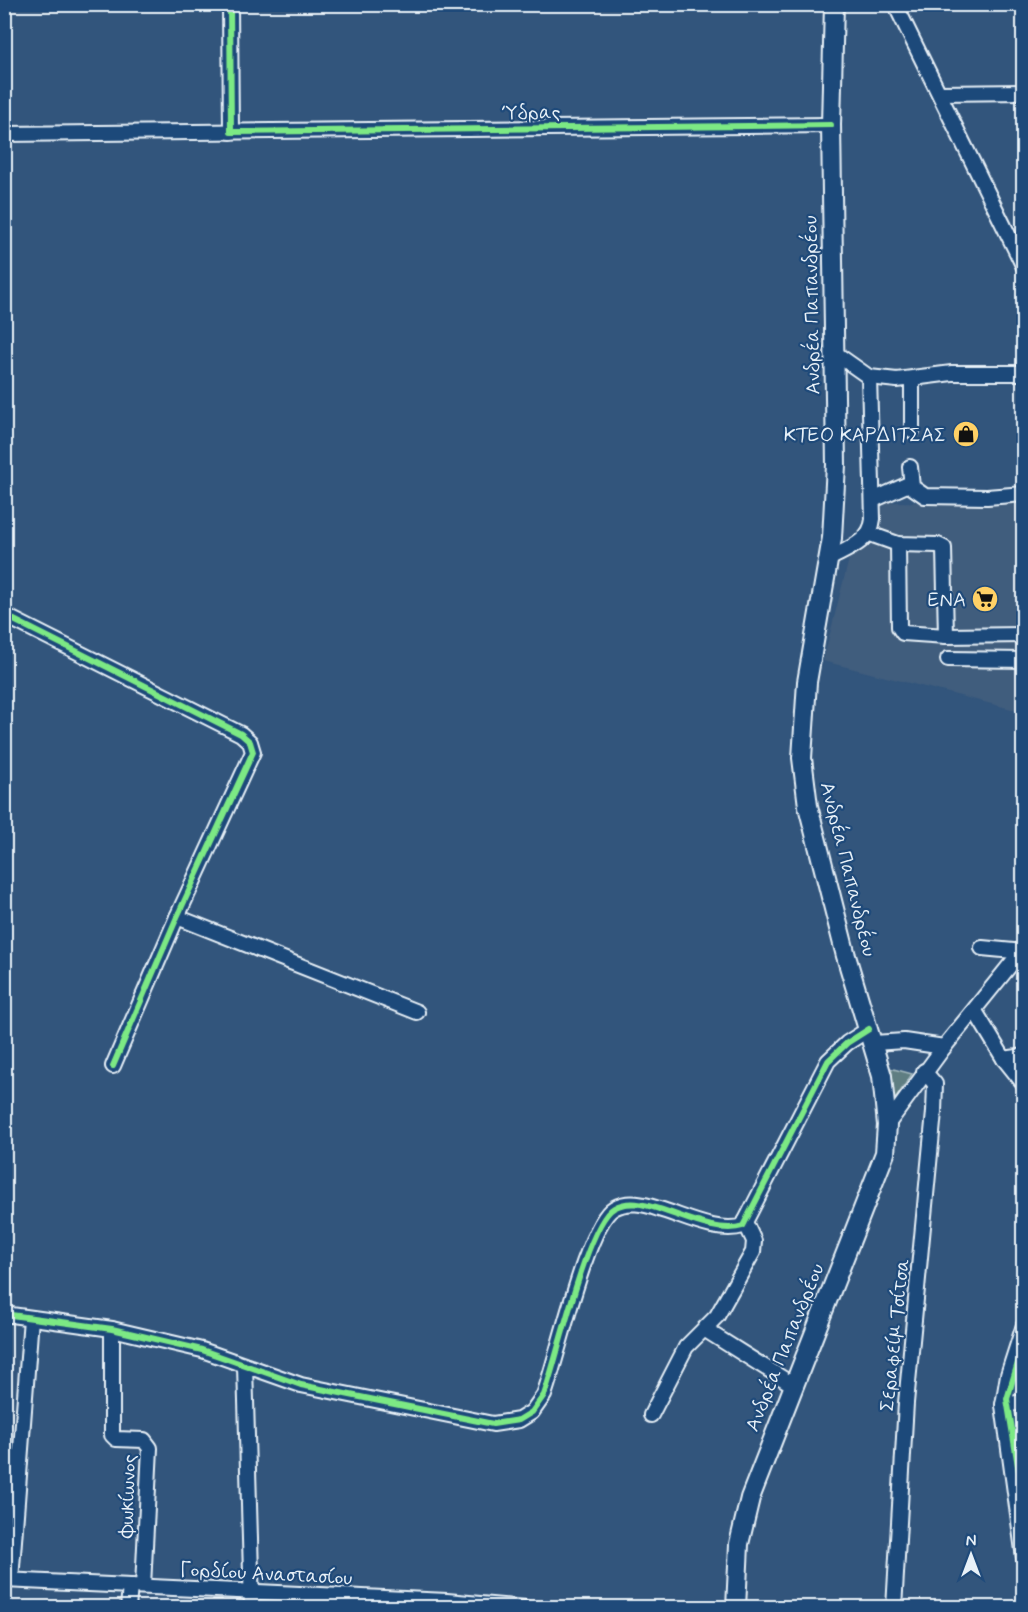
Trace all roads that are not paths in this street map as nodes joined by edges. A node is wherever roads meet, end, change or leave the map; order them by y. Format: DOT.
graph roads {
  1 [pos="230,4"];
  2 [pos="834,4"];
  3 [pos="895,4"];
  4 [pos="1023,92"];
  5 [pos="940,93"];
  6 [pos="831,125"];
  7 [pos="231,132"];
  8 [pos="4,134"];
  9 [pos="1023,267"];
  10 [pos="835,353"];
  11 [pos="1023,373"];
  12 [pos="869,377"];
  13 [pos="912,380"];
  14 [pos="912,431"];
  15 [pos="910,467"];
  16 [pos="911,483"];
  17 [pos="1023,494"];
  18 [pos="873,500"];
  19 [pos="870,534"];
  20 [pos="898,544"];
  21 [pos="829,559"];
  22 [pos="4,615"];
  23 [pos="1023,634"];
  24 [pos="946,636"];
  25 [pos="948,659"];
  26 [pos="1023,660"];
  27 [pos="177,917"];
  28 [pos="982,948"];
  29 [pos="1022,951"];
  30 [pos="975,1011"];
  31 [pos="417,1012"];
  32 [pos="872,1036"];
  33 [pos="944,1047"];
  34 [pos="1023,1056"];
  35 [pos="1004,1059"];
  36 [pos="113,1066"];
  37 [pos="924,1071"];
  38 [pos="1023,1084"];
  39 [pos="887,1125"];
  40 [pos="746,1222"];
  41 [pos="4,1314"];
  42 [pos="31,1318"];
  43 [pos="1023,1325"];
  44 [pos="112,1329"];
  45 [pos="704,1329"];
  46 [pos="245,1366"];
  47 [pos="793,1385"];
  48 [pos="1023,1402"];
  49 [pos="1003,1405"];
  50 [pos="651,1415"];
  51 [pos="1023,1557"];
  52 [pos="8,1580"];
  53 [pos="136,1586"];
  54 [pos="252,1592"];
  55 [pos="356,1602"];
  56 [pos="447,1604"];
  57 [pos="128,1608"];
  58 [pos="252,1608"];
  59 [pos="525,1608"];
  60 [pos="736,1608"];
  61 [pos="894,1608"];
  1 -- 7 [label="street"];
  2 -- 6 [label="main road, Ανδρέα Παπανδρέου"];
  3 -- 5 [label="street"];
  4 -- 5 [label="street"];
  5 -- 9 [label="street"];
  6 -- 7 [label="street, Ύδρας"];
  6 -- 10 [label="main road, Ανδρέα Παπανδρέου"];
  7 -- 8 [label="street, Ύδρας"];
  10 -- 12 [label="street"];
  10 -- 21 [label="main road, Ανδρέα Παπανδρέου"];
  11 -- 13 [label="street"];
  12 -- 13 [label="street"];
  12 -- 18 [label="street"];
  13 -- 14 [label="street"];
  15 -- 16 [label="street"];
  16 -- 17 [label="street"];
  16 -- 18 [label="street"];
  18 -- 19 [label="street"];
  19 -- 20 [label="street"];
  19 -- 21 [label="street"];
  20 -- 24 [label="street"];
  20 -- 24 [label="street"];
  21 -- 32 [label="main road, Ανδρέα Παπανδρέου"];
  22 -- 27 [label="street"];
  23 -- 24 [label="street"];
  25 -- 26 [label="street"];
  27 -- 31 [label="street"];
  27 -- 36 [label="street"];
  28 -- 29 [label="street"];
  29 -- 30 [label="street"];
  30 -- 33 [label="street"];
  30 -- 35 [label="street"];
  32 -- 33 [label="street"];
  32 -- 39 [label="main road, Ανδρέα Παπανδρέου"];
  32 -- 40 [label="street"];
  33 -- 37 [label="street"];
  34 -- 35 [label="street"];
  35 -- 38 [label="street"];
  37 -- 39 [label="street"];
  37 -- 61 [label="street, Σεραφείμ Τσίτσα"];
  39 -- 47 [label="main road, Ανδρέα Παπανδρέου"];
  40 -- 45 [label="street"];
  40 -- 46 [label="street"];
  41 -- 42 [label="street"];
  42 -- 44 [label="street"];
  42 -- 52 [label="street"];
  43 -- 49 [label="street"];
  44 -- 46 [label="street"];
  44 -- 53 [label="street, Φωκίωνος"];
  45 -- 47 [label="street"];
  45 -- 50 [label="street"];
  46 -- 54 [label="street"];
  47 -- 60 [label="main road, Ανδρέα Παπανδρέου"];
  48 -- 49 [label="street"];
  49 -- 51 [label="street"];
  52 -- 53 [label="street, Γορδίου Αναστασίου"];
  53 -- 54 [label="street, Γορδίου Αναστασίου"];
  53 -- 57 [label="street, Φωκίωνος"];
  54 -- 55 [label="street, Γορδίου Αναστασίου"];
  54 -- 58 [label="street"];
  55 -- 56 [label="street, Γορδίου Αναστασίου"];
  56 -- 59 [label="street, Γορδίου Αναστασίου"];
}
